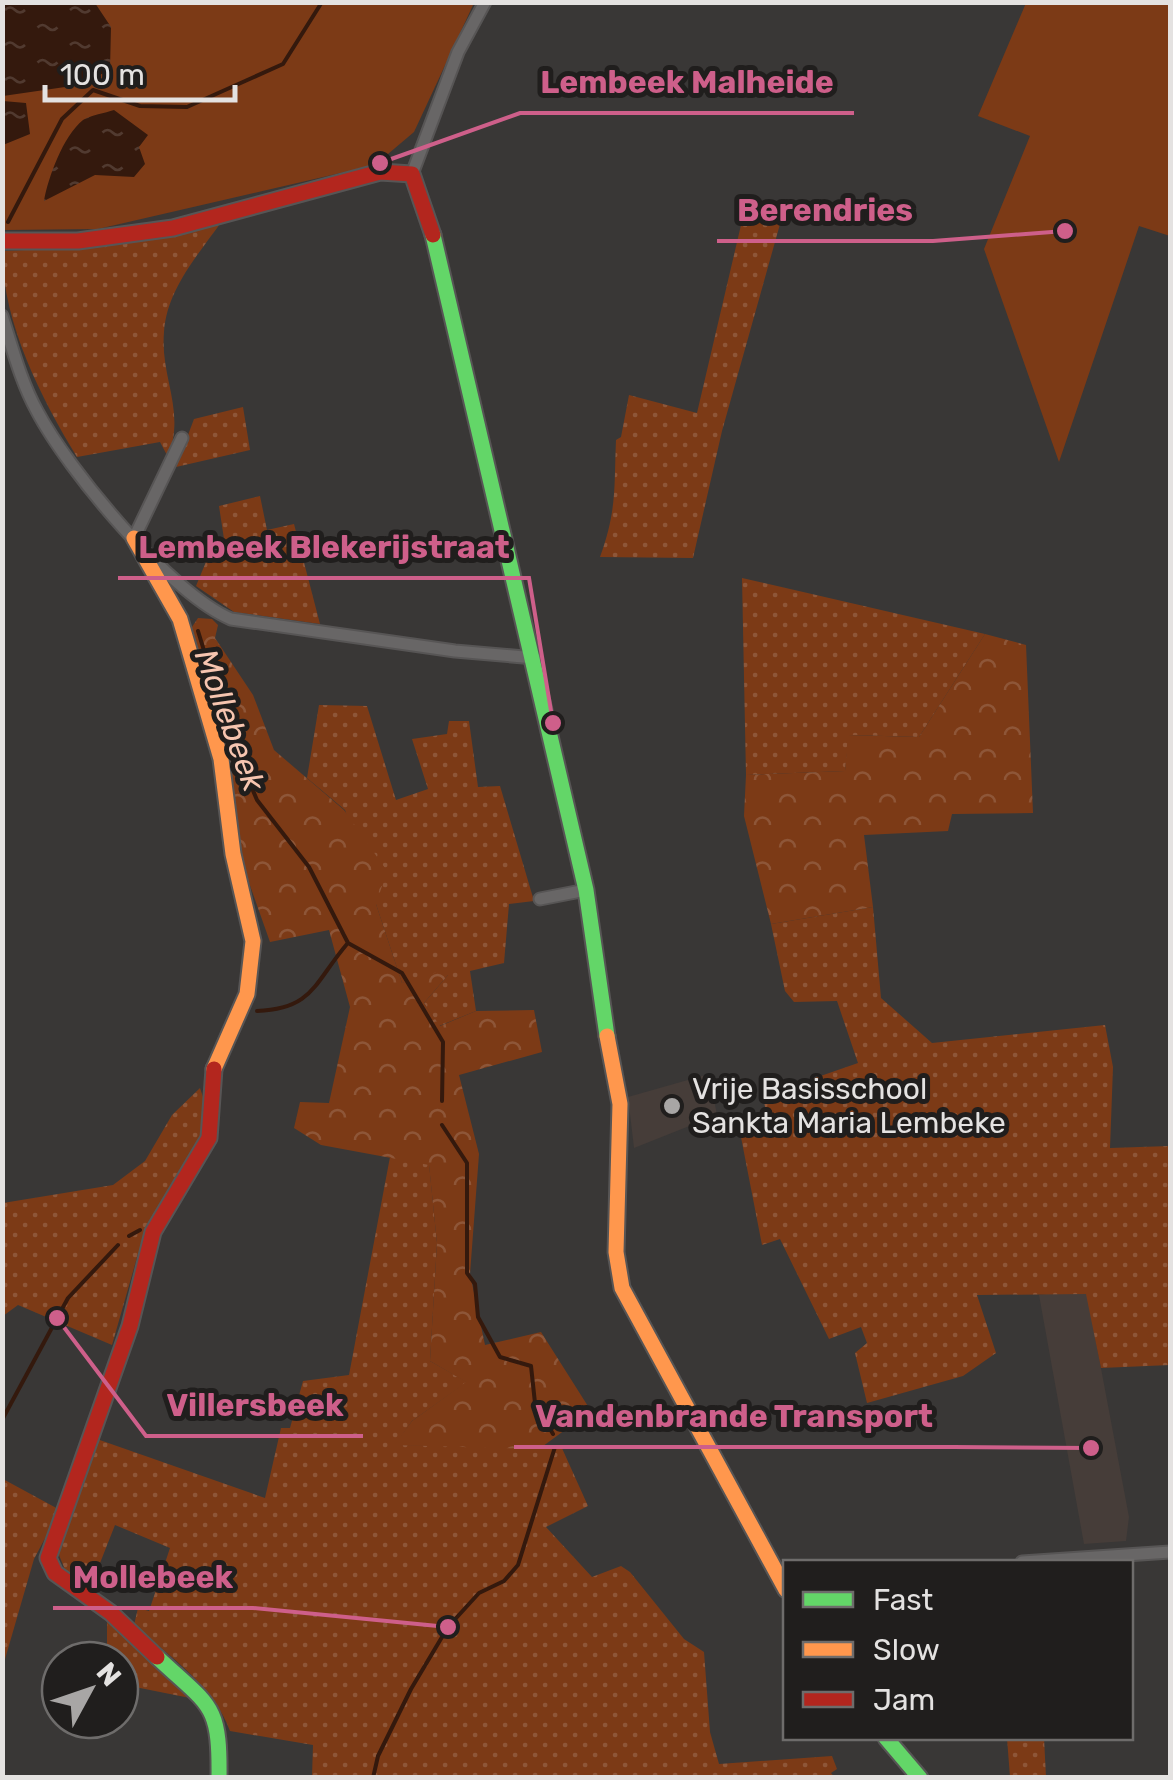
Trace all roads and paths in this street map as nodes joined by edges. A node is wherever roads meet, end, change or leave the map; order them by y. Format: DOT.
graph roads {
  1 [pos="485,2"];
  2 [pos="412,174"];
  3 [pos="2,242"];
  4 [pos="2,316"];
  5 [pos="182,438"];
  6 [pos="134,538"];
  7 [pos="206,606"];
  8 [pos="180,619"];
  9 [pos="535,658"];
  10 [pos="586,890"];
  11 [pos="540,899"];
  12 [pos="1170,1552"];
  13 [pos="1052,1560"];
  14 [pos="783,1584"];
  15 [pos="888,1740"];
  16 [pos="219,1778"];
  17 [pos="920,1778"];
  1 -- 2 [label="street"];
  2 -- 3 [label="street"];
  2 -- 9 [label="street"];
  4 -- 6 [label="street"];
  5 -- 6 [label="street"];
  6 -- 7 [label="street"];
  6 -- 8 [label="street"];
  7 -- 8 [label="street"];
  7 -- 9 [label="street"];
  8 -- 16 [label="street"];
  9 -- 10 [label="street"];
  10 -- 11 [label="street"];
  10 -- 14 [label="street"];
  12 -- 13 [label="street"];
  15 -- 17 [label="street"];
}
